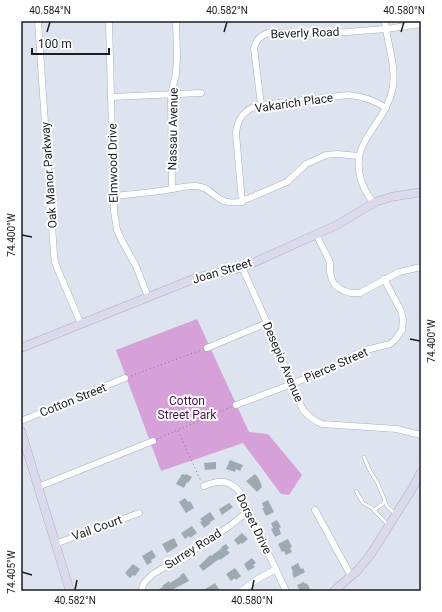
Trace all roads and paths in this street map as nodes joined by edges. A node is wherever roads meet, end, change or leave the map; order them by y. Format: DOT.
graph roads {
  1 [pos="38,21"];
  2 [pos="110,21"];
  3 [pos="176,21"];
  4 [pos="385,21"];
  5 [pos="421,24"];
  6 [pos="386,29"];
  7 [pos="201,92"];
  8 [pos="171,94"];
  9 [pos="111,97"];
  10 [pos="261,105"];
  11 [pos="386,108"];
  12 [pos="359,156"];
  13 [pos="172,189"];
  14 [pos="421,192"];
  15 [pos="114,196"];
  16 [pos="242,202"];
  17 [pos="374,203"];
  18 [pos="316,234"];
  19 [pos="242,267"];
  20 [pos="421,267"];
  21 [pos="384,279"];
  22 [pos="148,298"];
  23 [pos="267,323"];
  24 [pos="81,324"];
  25 [pos="21,348"];
  26 [pos="207,348"];
  27 [pos="125,378"];
  28 [pos="292,384"];
  29 [pos="236,405"];
  30 [pos="21,421"];
  31 [pos="21,431"];
  32 [pos="177,431"];
  33 [pos="421,435"];
  34 [pos="153,441"];
  35 [pos="364,457"];
  36 [pos="421,472"];
  37 [pos="204,486"];
  38 [pos="38,487"];
  39 [pos="356,491"];
  40 [pos="386,502"];
  41 [pos="315,510"];
  42 [pos="374,510"];
  43 [pos="248,511"];
  44 [pos="139,513"];
  45 [pos="396,515"];
  46 [pos="389,526"];
  47 [pos="55,544"];
  48 [pos="276,569"];
  49 [pos="351,576"];
  50 [pos="70,591"];
  51 [pos="141,591"];
  52 [pos="241,591"];
  53 [pos="286,591"];
  54 [pos="334,591"];
  1 -- 24 [label="street, Oak Manor Parkway"];
  2 -- 9 [label="street, Elmwood Drive"];
  3 -- 8 [label="street, Nassau Avenue"];
  4 -- 6 [label="street"];
  5 -- 6 [label="street, Beverly Road"];
  6 -- 10 [label="street, Beverly Road"];
  6 -- 11 [label="street"];
  7 -- 8 [label="street"];
  8 -- 9 [label="street"];
  8 -- 13 [label="street, Nassau Avenue"];
  9 -- 15 [label="street, Elmwood Drive"];
  10 -- 11 [label="street, Vakarich Place"];
  10 -- 16 [label="street, Vakarich Place"];
  11 -- 12 [label="street"];
  12 -- 16 [label="street"];
  12 -- 17 [label="street"];
  13 -- 15 [label="street"];
  13 -- 16 [label="street"];
  14 -- 17 [label="street, Joan Street"];
  15 -- 22 [label="street, Elmwood Drive"];
  17 -- 18 [label="street, Joan Street"];
  18 -- 19 [label="street, Joan Street"];
  18 -- 21 [label="street"];
  19 -- 22 [label="street, Joan Street"];
  19 -- 23 [label="street, Desepio Avenue"];
  20 -- 21 [label="street"];
  21 -- 28 [label="street, Pierce Street"];
  22 -- 24 [label="street, Joan Street"];
  23 -- 26 [label="street"];
  23 -- 28 [label="street, Desepio Avenue"];
  24 -- 25 [label="street, Joan Street"];
  26 -- 27 [label="path"];
  27 -- 30 [label="street, Cotton Street"];
  28 -- 29 [label="street, Pierce Street"];
  28 -- 33 [label="street, Desepio Avenue"];
  29 -- 32 [label="path"];
  31 -- 38 [label="street"];
  32 -- 34 [label="path"];
  32 -- 37 [label="path"];
  34 -- 38 [label="street"];
  35 -- 40 [label="lane"];
  36 -- 45 [label="street"];
  37 -- 43 [label="street, Dorset Drive"];
  38 -- 47 [label="street"];
  39 -- 42 [label="lane"];
  40 -- 42 [label="lane"];
  40 -- 45 [label="lane"];
  41 -- 49 [label="street"];
  42 -- 46 [label="lane"];
  43 -- 48 [label="street, Dorset Drive"];
  43 -- 51 [label="street, Surrey Road"];
  44 -- 47 [label="street, Vail Court"];
  45 -- 46 [label="street"];
  46 -- 49 [label="street"];
  47 -- 50 [label="street"];
  48 -- 52 [label="street"];
  48 -- 53 [label="street, Dorset Drive"];
  49 -- 54 [label="street"];
}
